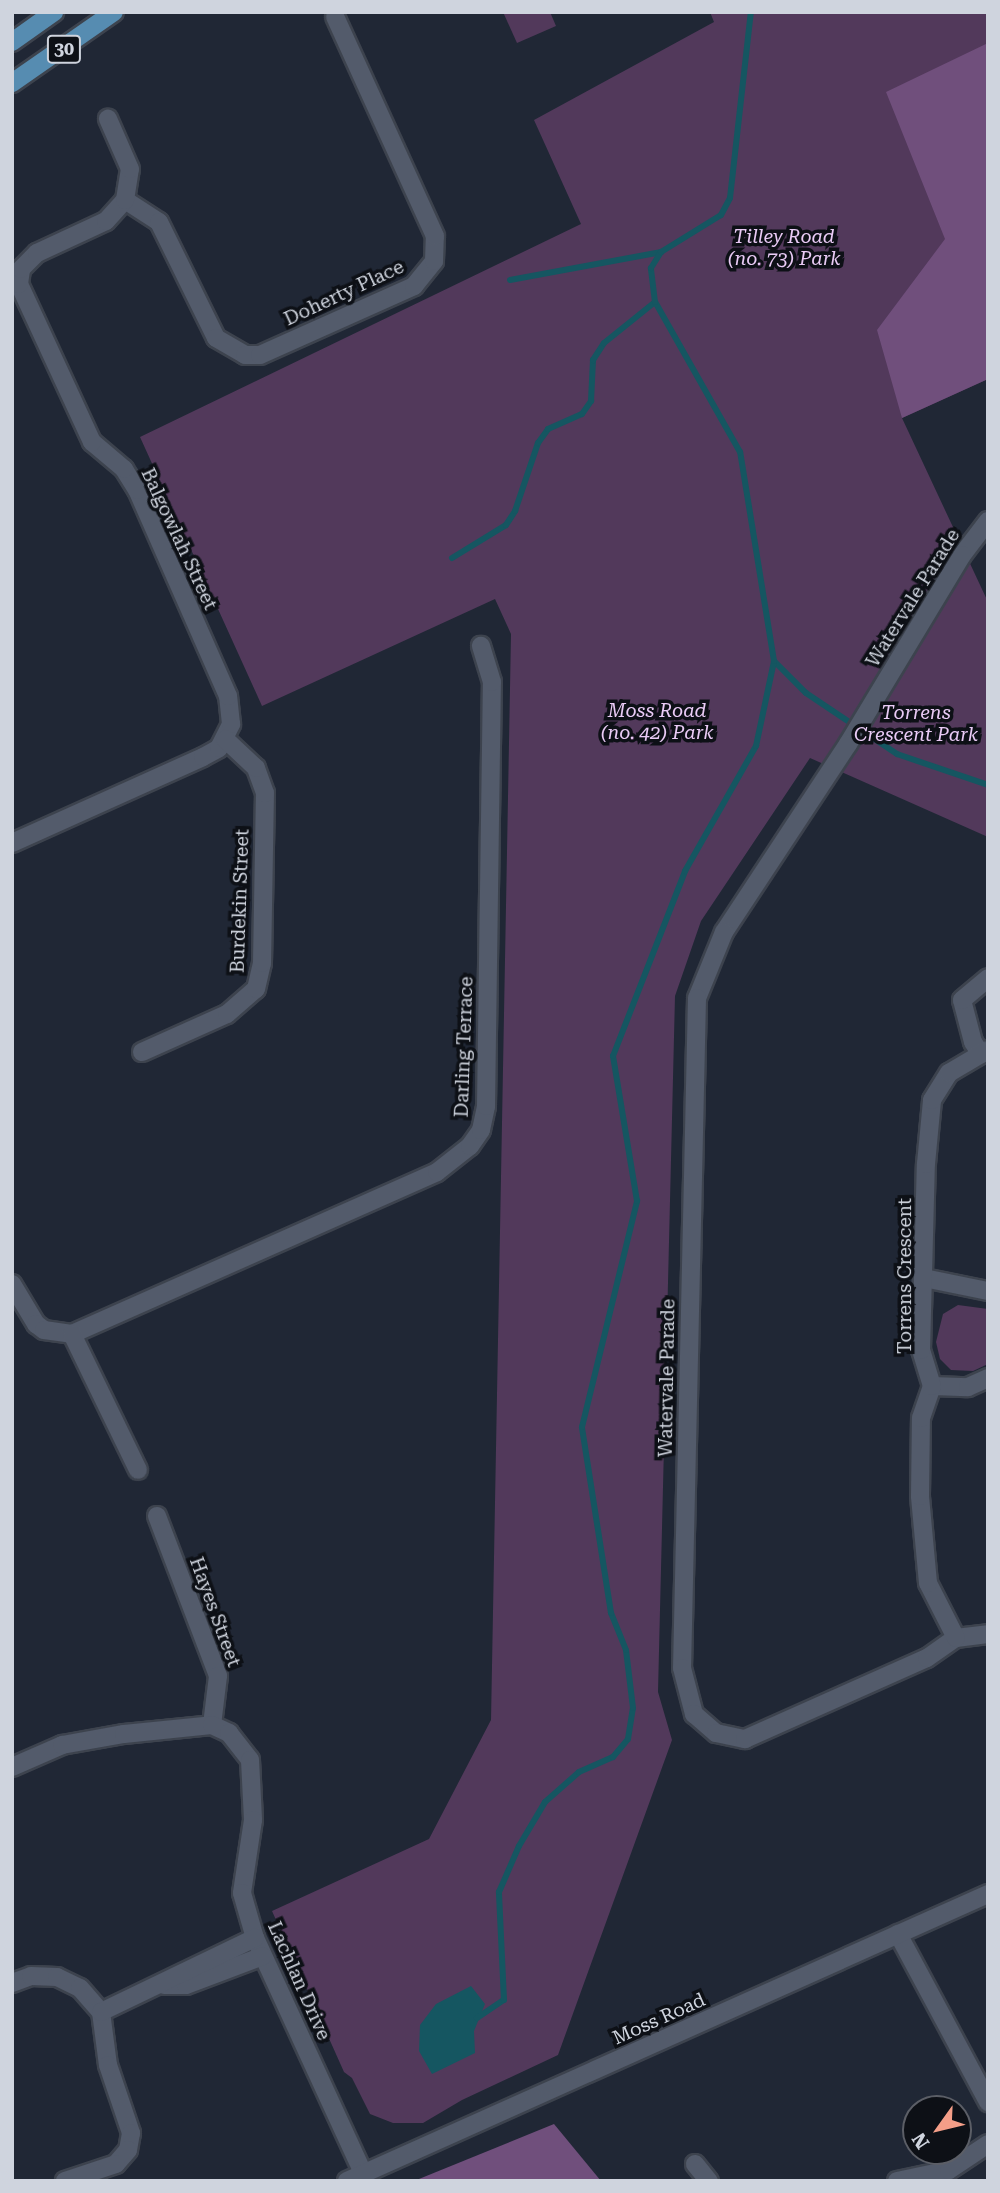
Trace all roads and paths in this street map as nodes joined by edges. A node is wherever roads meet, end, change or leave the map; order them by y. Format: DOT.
graph roads {
  1 [pos="54,12"];
  2 [pos="114,12"];
  3 [pos="335,17"];
  4 [pos="12,41"];
  5 [pos="12,83"];
  6 [pos="108,119"];
  7 [pos="125,200"];
  8 [pos="16,284"];
  9 [pos="988,521"];
  10 [pos="481,646"];
  11 [pos="226,738"];
  12 [pos="12,843"];
  13 [pos="988,978"];
  14 [pos="142,1052"];
  15 [pos="984,1052"];
  16 [pos="924,1278"];
  17 [pos="12,1284"];
  18 [pos="988,1291"];
  19 [pos="72,1334"];
  20 [pos="988,1378"];
  21 [pos="932,1386"];
  22 [pos="138,1470"];
  23 [pos="158,1516"];
  24 [pos="988,1634"];
  25 [pos="956,1638"];
  26 [pos="212,1725"];
  27 [pos="12,1767"];
  28 [pos="988,1894"];
  29 [pos="898,1934"];
  30 [pos="255,1938"];
  31 [pos="263,1956"];
  32 [pos="12,1983"];
  33 [pos="164,1985"];
  34 [pos="101,2012"];
  35 [pos="988,2102"];
  36 [pos="988,2144"];
  37 [pos="695,2164"];
  38 [pos="952,2176"];
  39 [pos="355,2177"];
  40 [pos="65,2181"];
  41 [pos="709,2181"];
  42 [pos="897,2181"];
  1 -- 4 [label="main road, 30"];
  2 -- 5 [label="main road, 30"];
  3 -- 7 [label="street, Doherty Place"];
  6 -- 7 [label="street"];
  7 -- 8 [label="street, Balgowlah Street"];
  8 -- 11 [label="street, Balgowlah Street"];
  9 -- 25 [label="street, Watervale Parade"];
  10 -- 19 [label="street, Darling Terrace"];
  11 -- 12 [label="street"];
  11 -- 14 [label="street, Burdekin Street"];
  13 -- 15 [label="street, Torrens Crescent"];
  15 -- 16 [label="street, Torrens Crescent"];
  16 -- 18 [label="street"];
  16 -- 21 [label="street, Torrens Crescent"];
  17 -- 19 [label="street"];
  19 -- 22 [label="street"];
  20 -- 21 [label="street"];
  21 -- 25 [label="street"];
  23 -- 26 [label="street, Hayes Street"];
  24 -- 25 [label="street, Watervale Parade"];
  26 -- 27 [label="street"];
  26 -- 30 [label="street, Lachlan Drive"];
  28 -- 29 [label="street, Moss Road"];
  29 -- 35 [label="street"];
  29 -- 39 [label="street, Moss Road"];
  30 -- 31 [label="street, Lachlan Drive"];
  30 -- 33 [label="street"];
  31 -- 33 [label="street"];
  31 -- 39 [label="street, Lachlan Drive"];
  32 -- 34 [label="street"];
  33 -- 34 [label="street"];
  34 -- 40 [label="street"];
  36 -- 38 [label="street"];
  37 -- 41 [label="street"];
  38 -- 42 [label="street"];
}
